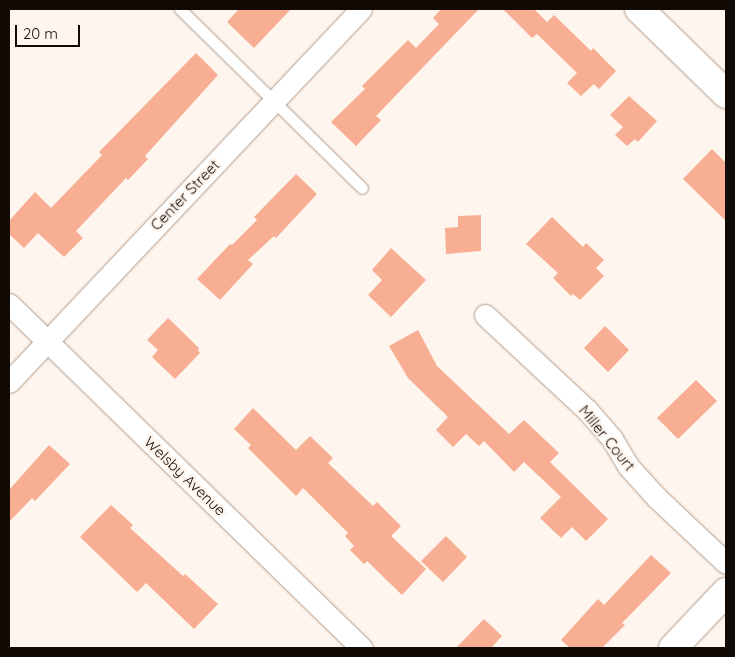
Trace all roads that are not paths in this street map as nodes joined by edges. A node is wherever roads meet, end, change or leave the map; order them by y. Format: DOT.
graph roads {
  1 [pos="180,9"];
  2 [pos="361,9"];
  3 [pos="639,9"];
  4 [pos="726,94"];
  5 [pos="274,101"];
  6 [pos="362,188"];
  7 [pos="9,304"];
  8 [pos="485,315"];
  9 [pos="46,340"];
  10 [pos="9,382"];
  11 [pos="726,563"];
  12 [pos="726,592"];
  13 [pos="362,648"];
  14 [pos="673,648"];
  1 -- 5 [label="lane"];
  2 -- 5 [label="street, Center Street"];
  3 -- 4 [label="street"];
  5 -- 6 [label="lane"];
  5 -- 9 [label="street, Center Street"];
  7 -- 9 [label="street, Welsby Avenue"];
  8 -- 11 [label="street, Miller Court"];
  9 -- 10 [label="street, Center Street"];
  9 -- 13 [label="street, Welsby Avenue"];
  12 -- 14 [label="street"];
}
